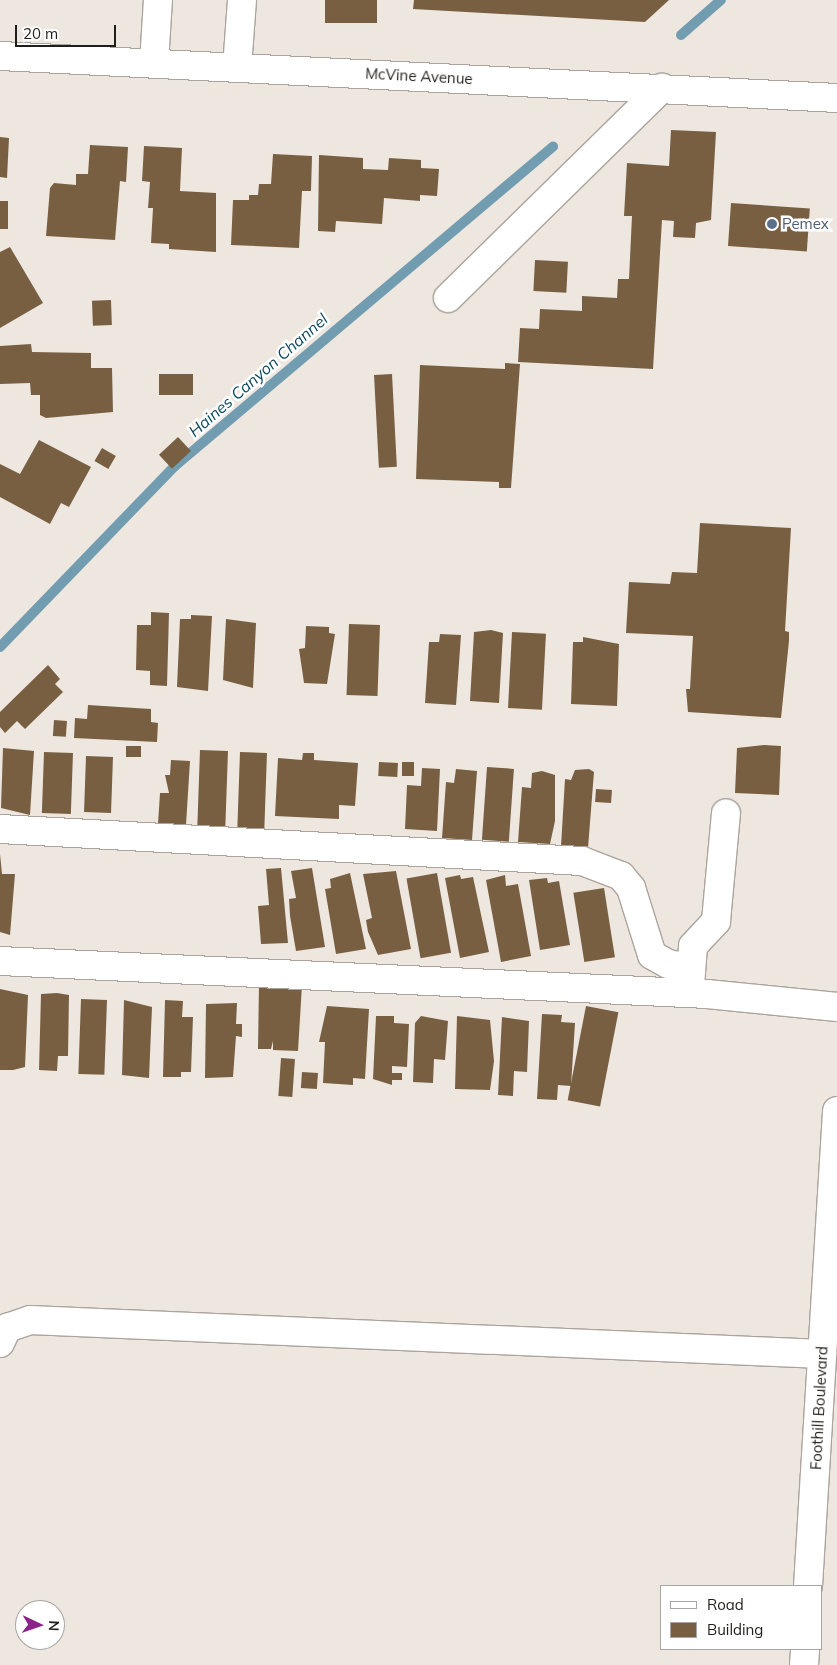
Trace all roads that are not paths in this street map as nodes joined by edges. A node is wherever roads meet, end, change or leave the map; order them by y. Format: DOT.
graph roads {
  1 [pos="158,0"];
  2 [pos="242,0"];
  3 [pos="0,56"];
  4 [pos="154,63"];
  5 [pos="237,68"];
  6 [pos="662,88"];
  7 [pos="837,98"];
  8 [pos="448,298"];
  9 [pos="726,813"];
  10 [pos="0,830"];
  11 [pos="0,961"];
  12 [pos="690,981"];
  13 [pos="837,1007"];
  14 [pos="837,1111"];
  15 [pos="831,1326"];
  16 [pos="0,1343"];
  17 [pos="822,1354"];
  18 [pos="808,1585"];
  19 [pos="804,1650"];
  20 [pos="804,1665"];
  1 -- 4 [label="street"];
  2 -- 5 [label="street"];
  3 -- 4 [label="street, McVine Avenue"];
  4 -- 5 [label="street, McVine Avenue"];
  5 -- 6 [label="street, McVine Avenue"];
  6 -- 7 [label="street, McVine Avenue"];
  6 -- 8 [label="street"];
  9 -- 12 [label="street"];
  10 -- 12 [label="street"];
  11 -- 12 [label="street"];
  12 -- 13 [label="street"];
  14 -- 15 [label="street, Foothill Boulevard"];
  15 -- 17 [label="street, Foothill Boulevard"];
  16 -- 17 [label="street"];
  17 -- 18 [label="street, Foothill Boulevard"];
  19 -- 20 [label="street"];
}
